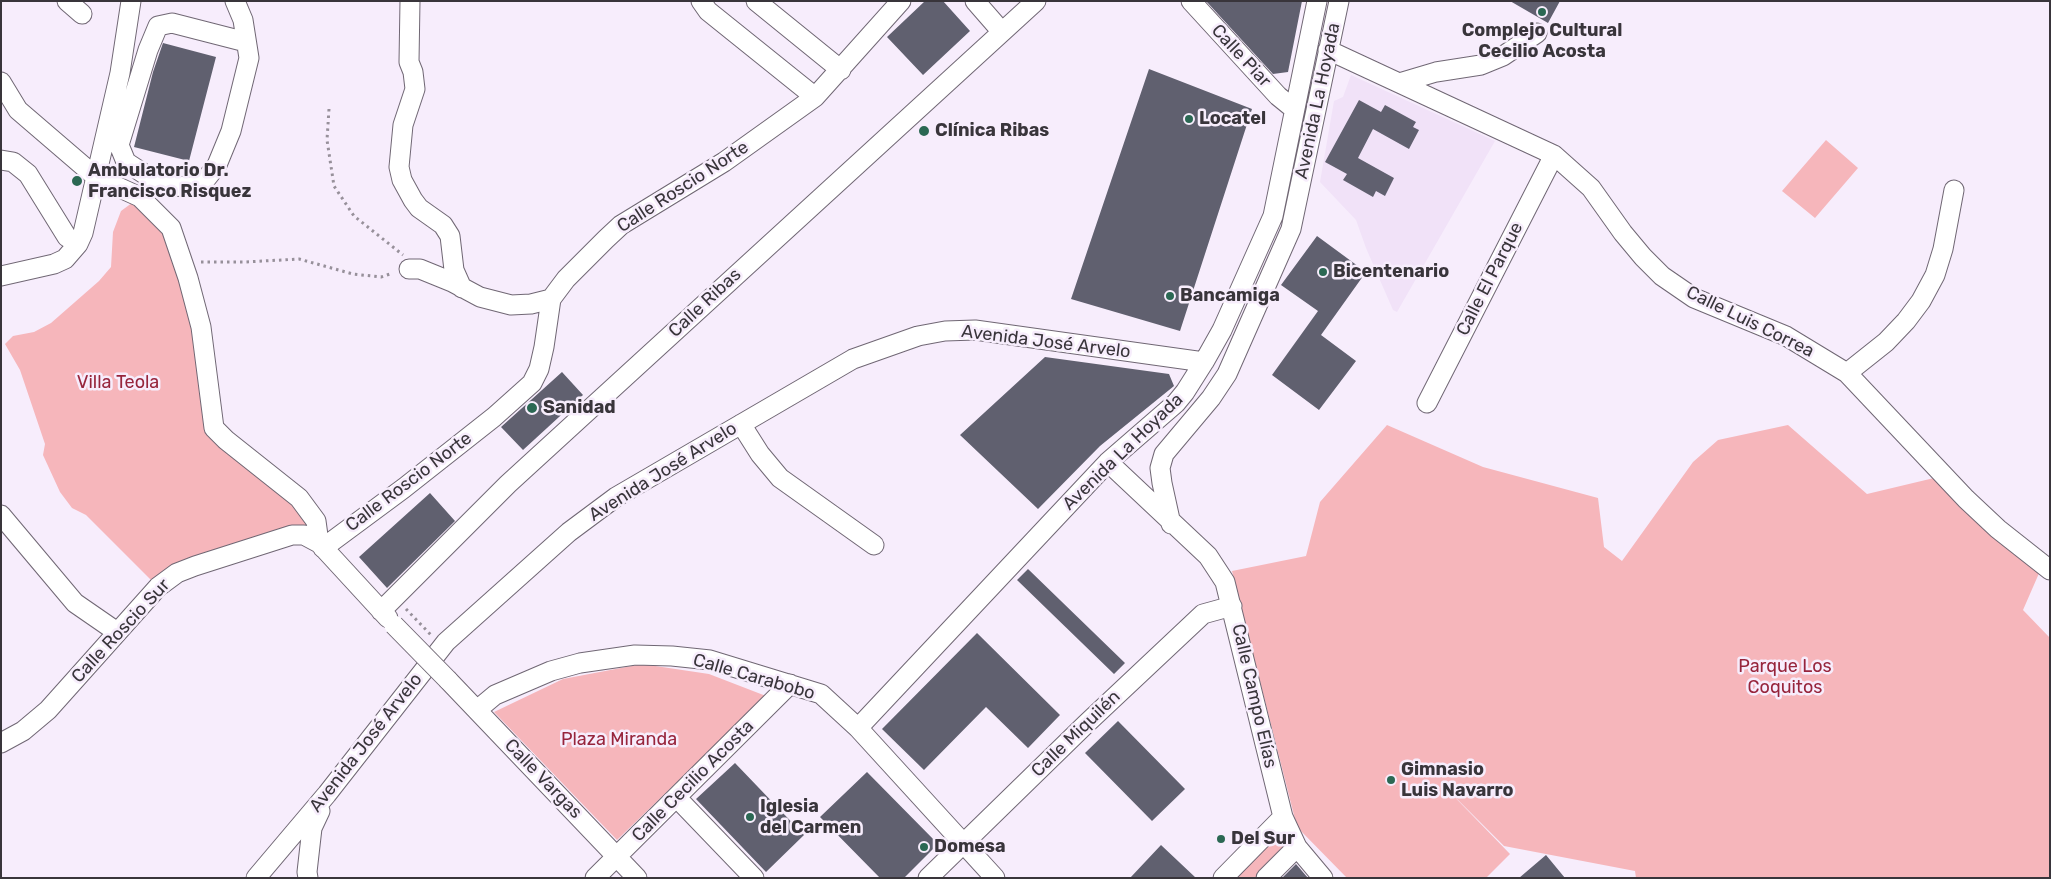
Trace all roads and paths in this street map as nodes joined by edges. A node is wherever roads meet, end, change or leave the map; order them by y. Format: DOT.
graph roads {
  1 [pos="67,1"];
  2 [pos="131,1"];
  3 [pos="235,1"];
  4 [pos="410,1"];
  5 [pos="701,1"];
  6 [pos="756,1"];
  7 [pos="901,1"];
  8 [pos="975,1"];
  9 [pos="1036,1"];
  10 [pos="1191,1"];
  11 [pos="1316,1"];
  12 [pos="1339,1"];
  13 [pos="82,14"];
  14 [pos="1002,32"];
  15 [pos="1537,32"];
  16 [pos="246,42"];
  17 [pos="1328,50"];
  18 [pos="841,70"];
  19 [pos="1,82"];
  20 [pos="1399,83"];
  21 [pos="815,97"];
  22 [pos="329,109"];
  23 [pos="1294,109"];
  24 [pos="1554,155"];
  25 [pos="1,160"];
  26 [pos="96,177"];
  27 [pos="1954,190"];
  28 [pos="78,244"];
  29 [pos="184,264"];
  30 [pos="412,269"];
  31 [pos="1,276"];
  32 [pos="462,288"];
  33 [pos="550,299"];
  34 [pos="1204,362"];
  35 [pos="1847,373"];
  36 [pos="1427,403"];
  37 [pos="741,424"];
  38 [pos="1108,462"];
  39 [pos="1,515"];
  40 [pos="1172,524"];
  41 [pos="874,544"];
  42 [pos="321,545"];
  43 [pos="2050,570"];
  44 [pos="1232,606"];
  45 [pos="380,611"];
  46 [pos="117,632"];
  47 [pos="790,684"];
  48 [pos="477,710"];
  49 [pos="858,728"];
  50 [pos="1,743"];
  51 [pos="327,794"];
  52 [pos="677,798"];
  53 [pos="1282,817"];
  54 [pos="964,844"];
  55 [pos="1297,847"];
  56 [pos="617,857"];
  57 [pos="256,878"];
  58 [pos="308,878"];
  59 [pos="595,878"];
  60 [pos="637,878"];
  61 [pos="754,878"];
  62 [pos="928,878"];
  63 [pos="995,878"];
  64 [pos="1223,878"];
  65 [pos="1266,878"];
  66 [pos="1323,878"];
  1 -- 13 [label="street"];
  2 -- 26 [label="street"];
  3 -- 16 [label="street"];
  4 -- 32 [label="street"];
  5 -- 21 [label="street"];
  6 -- 18 [label="street"];
  7 -- 18 [label="street, Calle Roscio Norte"];
  8 -- 14 [label="street"];
  9 -- 14 [label="street, Calle Ribas"];
  10 -- 23 [label="street, Calle Piar"];
  11 -- 23 [label="street, Avenida La Hoyada"];
  12 -- 17 [label="street, Avenida La Hoyada"];
  14 -- 45 [label="street, Calle Ribas"];
  15 -- 20 [label="street"];
  16 -- 16 [label="street"];
  17 -- 20 [label="street, Calle Luis Correa"];
  17 -- 40 [label="street, Avenida La Hoyada"];
  18 -- 21 [label="street, Calle Roscio Norte"];
  19 -- 26 [label="street"];
  20 -- 24 [label="street, Calle Luis Correa"];
  21 -- 33 [label="street, Calle Roscio Norte"];
  22 -- 30 [label="path"];
  23 -- 34 [label="street, Avenida La Hoyada"];
  24 -- 35 [label="street, Calle Luis Correa"];
  24 -- 36 [label="street, Calle El Parque"];
  25 -- 28 [label="street"];
  26 -- 28 [label="street"];
  26 -- 29 [label="street"];
  27 -- 35 [label="street"];
  28 -- 31 [label="street"];
  29 -- 30 [label="path"];
  29 -- 42 [label="street"];
  30 -- 32 [label="street"];
  32 -- 33 [label="street"];
  33 -- 42 [label="street, Calle Roscio Norte"];
  34 -- 37 [label="street, Avenida José Arvelo"];
  34 -- 38 [label="street, Avenida La Hoyada"];
  35 -- 43 [label="street, Calle Luis Correa"];
  37 -- 41 [label="street"];
  37 -- 51 [label="street, Avenida José Arvelo"];
  38 -- 40 [label="street, Calle Campo Elías"];
  38 -- 49 [label="street, Avenida La Hoyada"];
  39 -- 46 [label="street"];
  40 -- 44 [label="street, Calle Campo Elías"];
  42 -- 45 [label="street"];
  42 -- 46 [label="street, Calle Roscio Sur"];
  44 -- 53 [label="street, Calle Campo Elías"];
  44 -- 54 [label="street, Calle Miquilén"];
  45 -- 48 [label="street, Calle Vargas, bridge"];
  46 -- 50 [label="street, Calle Roscio Sur"];
  47 -- 48 [label="street, Calle Carabobo"];
  47 -- 49 [label="street, Calle Carabobo"];
  47 -- 52 [label="street, Calle Cecilio Acosta"];
  48 -- 56 [label="street, Calle Vargas"];
  49 -- 54 [label="street, Calle Carabobo"];
  51 -- 57 [label="street, Avenida José Arvelo"];
  51 -- 58 [label="street"];
  52 -- 56 [label="street, Calle Cecilio Acosta"];
  52 -- 61 [label="street"];
  53 -- 55 [label="street, Calle Campo Elías"];
  53 -- 64 [label="street"];
  54 -- 62 [label="street, Calle Miquilén"];
  54 -- 63 [label="street, Calle Carabobo"];
  55 -- 65 [label="street"];
  55 -- 66 [label="street, Calle Campo Elías"];
  56 -- 59 [label="street, Calle Cecilio Acosta"];
  56 -- 60 [label="street, Calle Vargas"];
}
